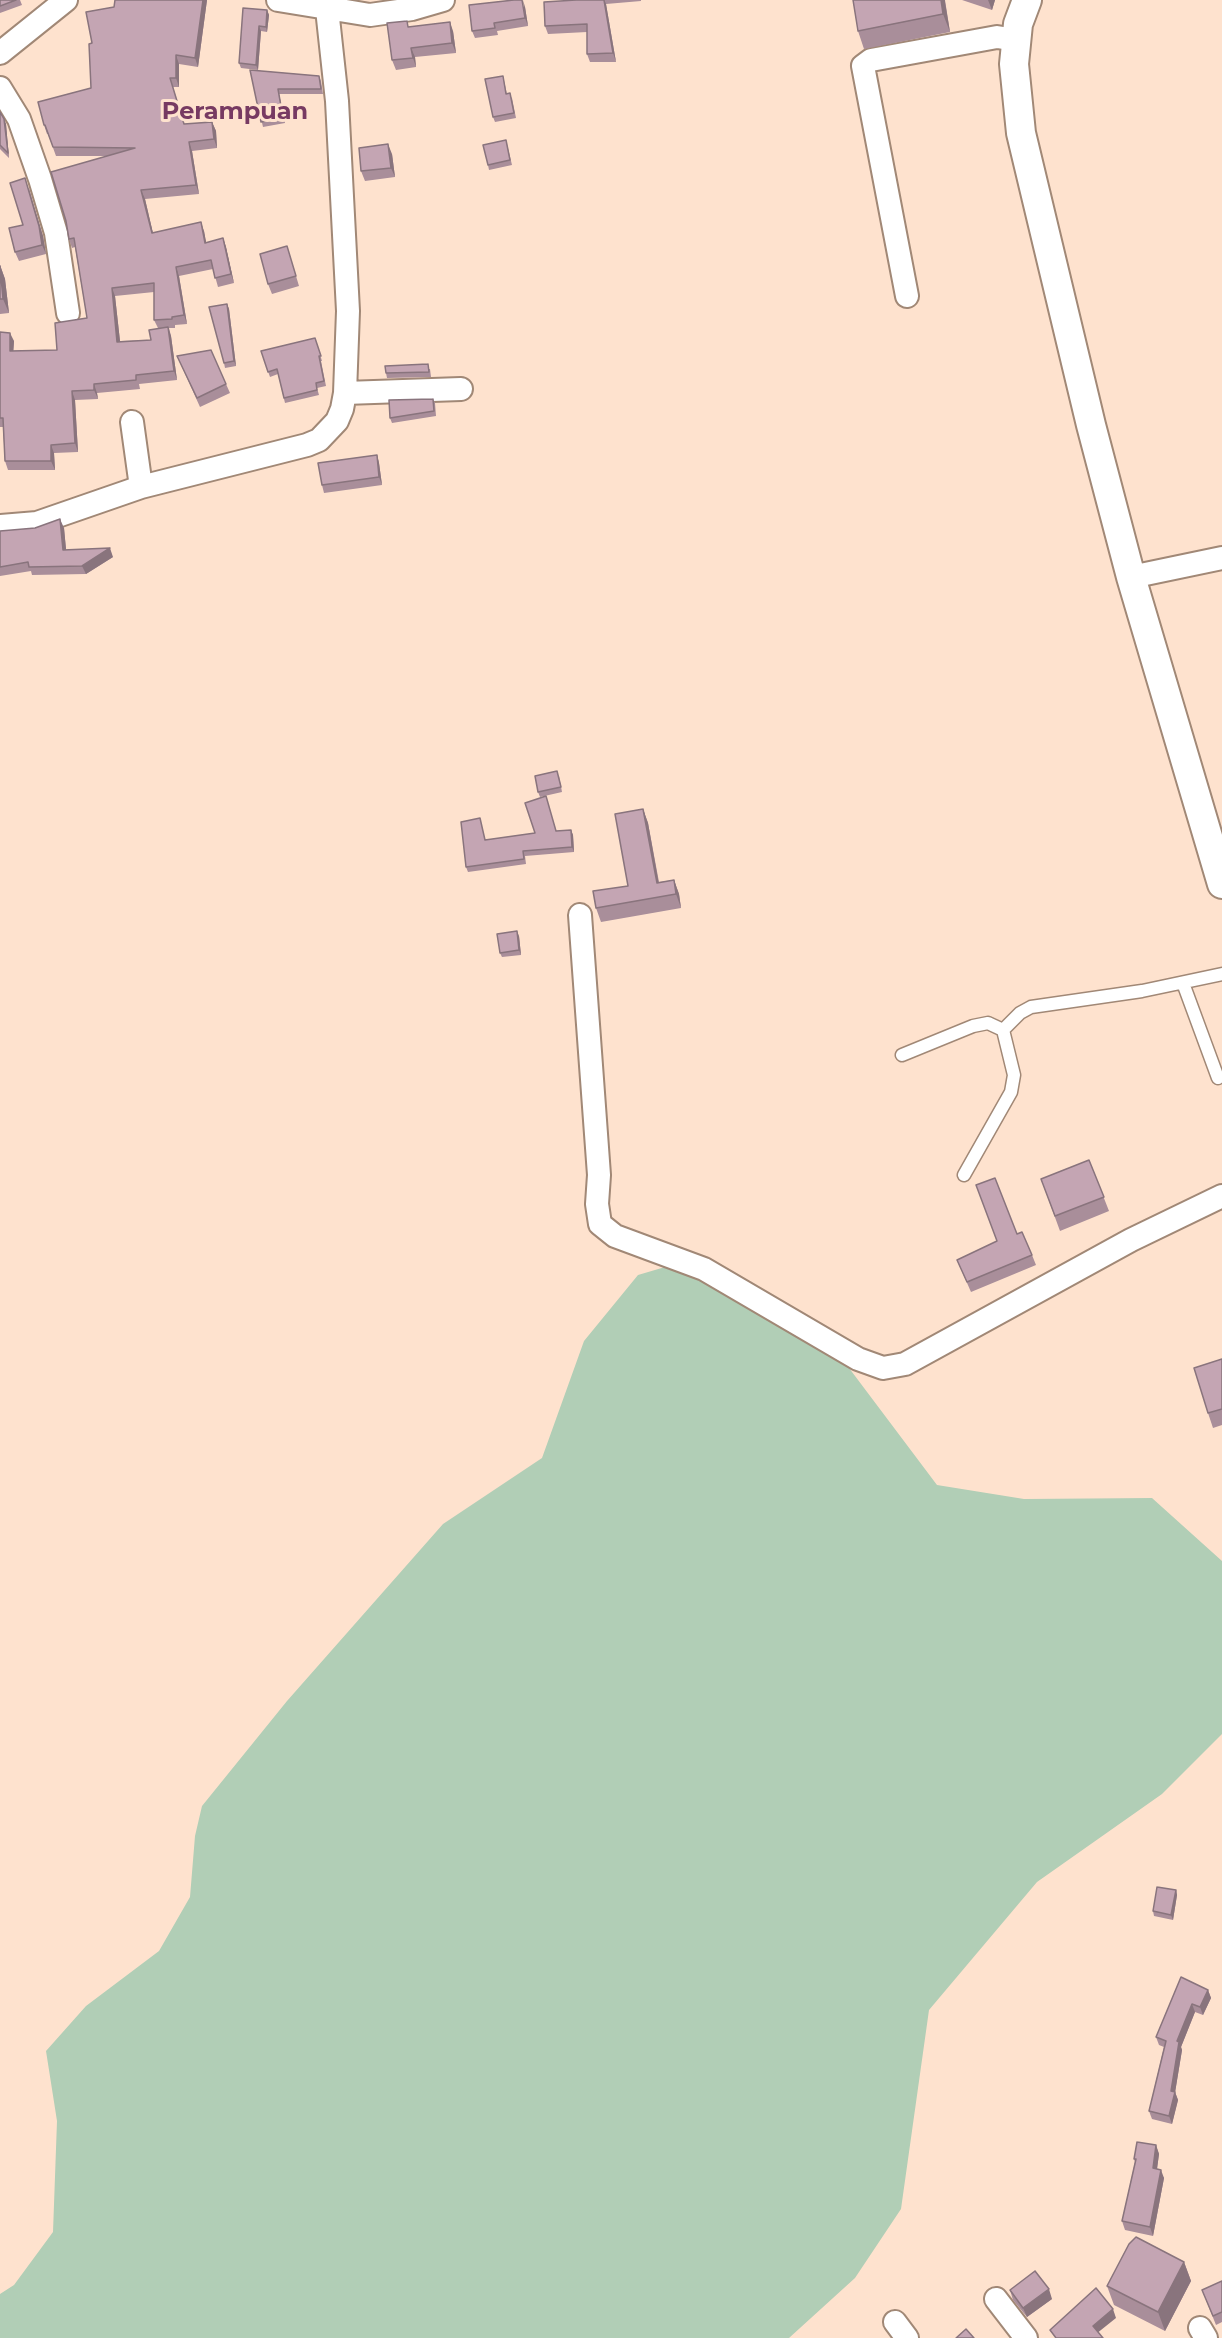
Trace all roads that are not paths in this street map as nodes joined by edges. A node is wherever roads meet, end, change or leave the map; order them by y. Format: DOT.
graph roads {
  1 [pos="66,0"];
  2 [pos="278,0"];
  3 [pos="443,0"];
  4 [pos="1027,0"];
  5 [pos="327,9"];
  6 [pos="1016,40"];
  7 [pos="0,53"];
  8 [pos="0,88"];
  9 [pos="908,296"];
  10 [pos="68,313"];
  11 [pos="461,390"];
  12 [pos="345,393"];
  13 [pos="132,422"];
  14 [pos="141,487"];
  15 [pos="0,526"];
  16 [pos="1222,558"];
  17 [pos="1131,577"];
  18 [pos="1222,884"];
  19 [pos="580,915"];
  20 [pos="1222,974"];
  21 [pos="1183,983"];
  22 [pos="1003,1030"];
  23 [pos="902,1055"];
  24 [pos="1218,1078"];
  25 [pos="964,1176"];
  26 [pos="1222,1196"];
  27 [pos="996,2299"];
  28 [pos="1026,2338"];
  1 -- 7 [label="street"];
  2 -- 5 [label="street"];
  3 -- 5 [label="street"];
  4 -- 6 [label="street"];
  5 -- 12 [label="street"];
  6 -- 9 [label="street"];
  6 -- 17 [label="street"];
  8 -- 10 [label="street"];
  11 -- 12 [label="street"];
  12 -- 14 [label="street"];
  13 -- 14 [label="street"];
  14 -- 15 [label="street"];
  16 -- 17 [label="street"];
  17 -- 18 [label="street"];
  19 -- 26 [label="street"];
  20 -- 21 [label="lane"];
  21 -- 22 [label="lane"];
  21 -- 24 [label="lane"];
  22 -- 23 [label="lane"];
  22 -- 25 [label="lane"];
  27 -- 28 [label="street"];
}
